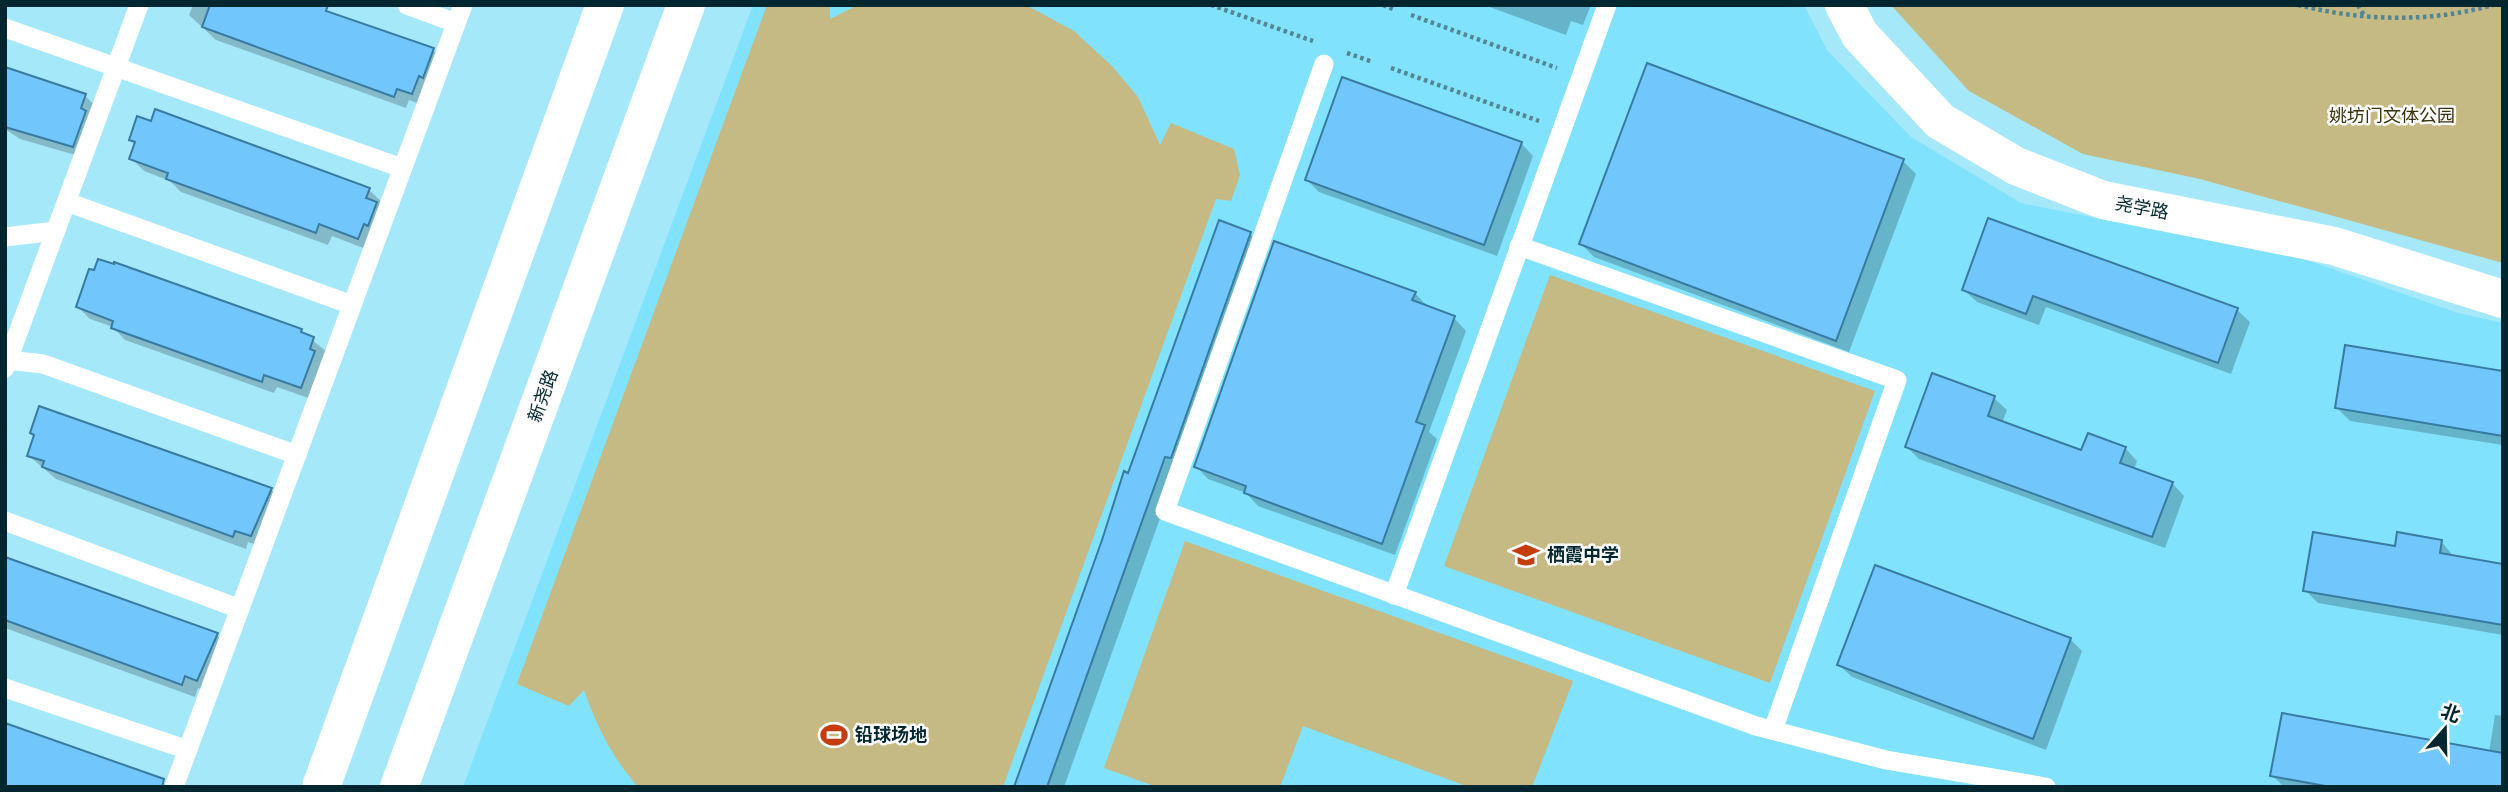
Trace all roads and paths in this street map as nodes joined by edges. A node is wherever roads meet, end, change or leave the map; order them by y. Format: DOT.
graph roads {
  1 [pos="139,5"];
  2 [pos="407,5"];
  3 [pos="605,5"];
  4 [pos="686,5"];
  5 [pos="1211,5"];
  6 [pos="1383,5"];
  7 [pos="1607,5"];
  8 [pos="1844,5"];
  9 [pos="2298,5"];
  10 [pos="2358,5"];
  11 [pos="2493,5"];
  12 [pos="1393,9"];
  13 [pos="460,14"];
  14 [pos="1411,15"];
  15 [pos="2366,18"];
  16 [pos="5,28"];
  17 [pos="1328,53"];
  18 [pos="1373,62"];
  19 [pos="117,67"];
  20 [pos="1391,68"];
  21 [pos="1581,77"];
  22 [pos="1561,129"];
  23 [pos="402,168"];
  24 [pos="67,202"];
  25 [pos="56,232"];
  26 [pos="5,237"];
  27 [pos="1519,246"];
  28 [pos="2503,299"];
  29 [pos="352,305"];
  30 [pos="7,364"];
  31 [pos="296,455"];
  32 [pos="5,521"];
  33 [pos="1394,595"];
  34 [pos="240,609"];
  35 [pos="5,688"];
  36 [pos="1773,730"];
  37 [pos="188,750"];
  38 [pos="174,787"];
  39 [pos="321,787"];
  40 [pos="399,787"];
  41 [pos="2046,787"];
  1 -- 19 [label="lane"];
  2 -- 13 [label="lane"];
  3 -- 39 [label="main road"];
  4 -- 40 [label="main road, 新尧路"];
  5 -- 17 [label="path"];
  6 -- 12 [label="path"];
  7 -- 21 [label="lane"];
  8 -- 28 [label="main road, 尧学路"];
  9 -- 15 [label="path"];
  10 -- 15 [label="path"];
  11 -- 15 [label="path"];
  13 -- 23 [label="lane"];
  14 -- 21 [label="path"];
  16 -- 19 [label="lane"];
  17 -- 18 [label="path"];
  17 -- 33 [label="lane"];
  19 -- 23 [label="lane"];
  19 -- 24 [label="lane"];
  20 -- 22 [label="path"];
  21 -- 22 [label="lane"];
  22 -- 27 [label="lane"];
  23 -- 29 [label="lane"];
  24 -- 25 [label="lane"];
  24 -- 29 [label="lane"];
  25 -- 26 [label="lane"];
  25 -- 30 [label="lane"];
  27 -- 33 [label="lane"];
  27 -- 36 [label="lane"];
  29 -- 31 [label="lane"];
  30 -- 31 [label="lane"];
  31 -- 34 [label="lane"];
  32 -- 34 [label="lane"];
  33 -- 36 [label="lane"];
  34 -- 37 [label="lane"];
  35 -- 37 [label="lane"];
  36 -- 41 [label="lane"];
  37 -- 38 [label="lane"];
}
